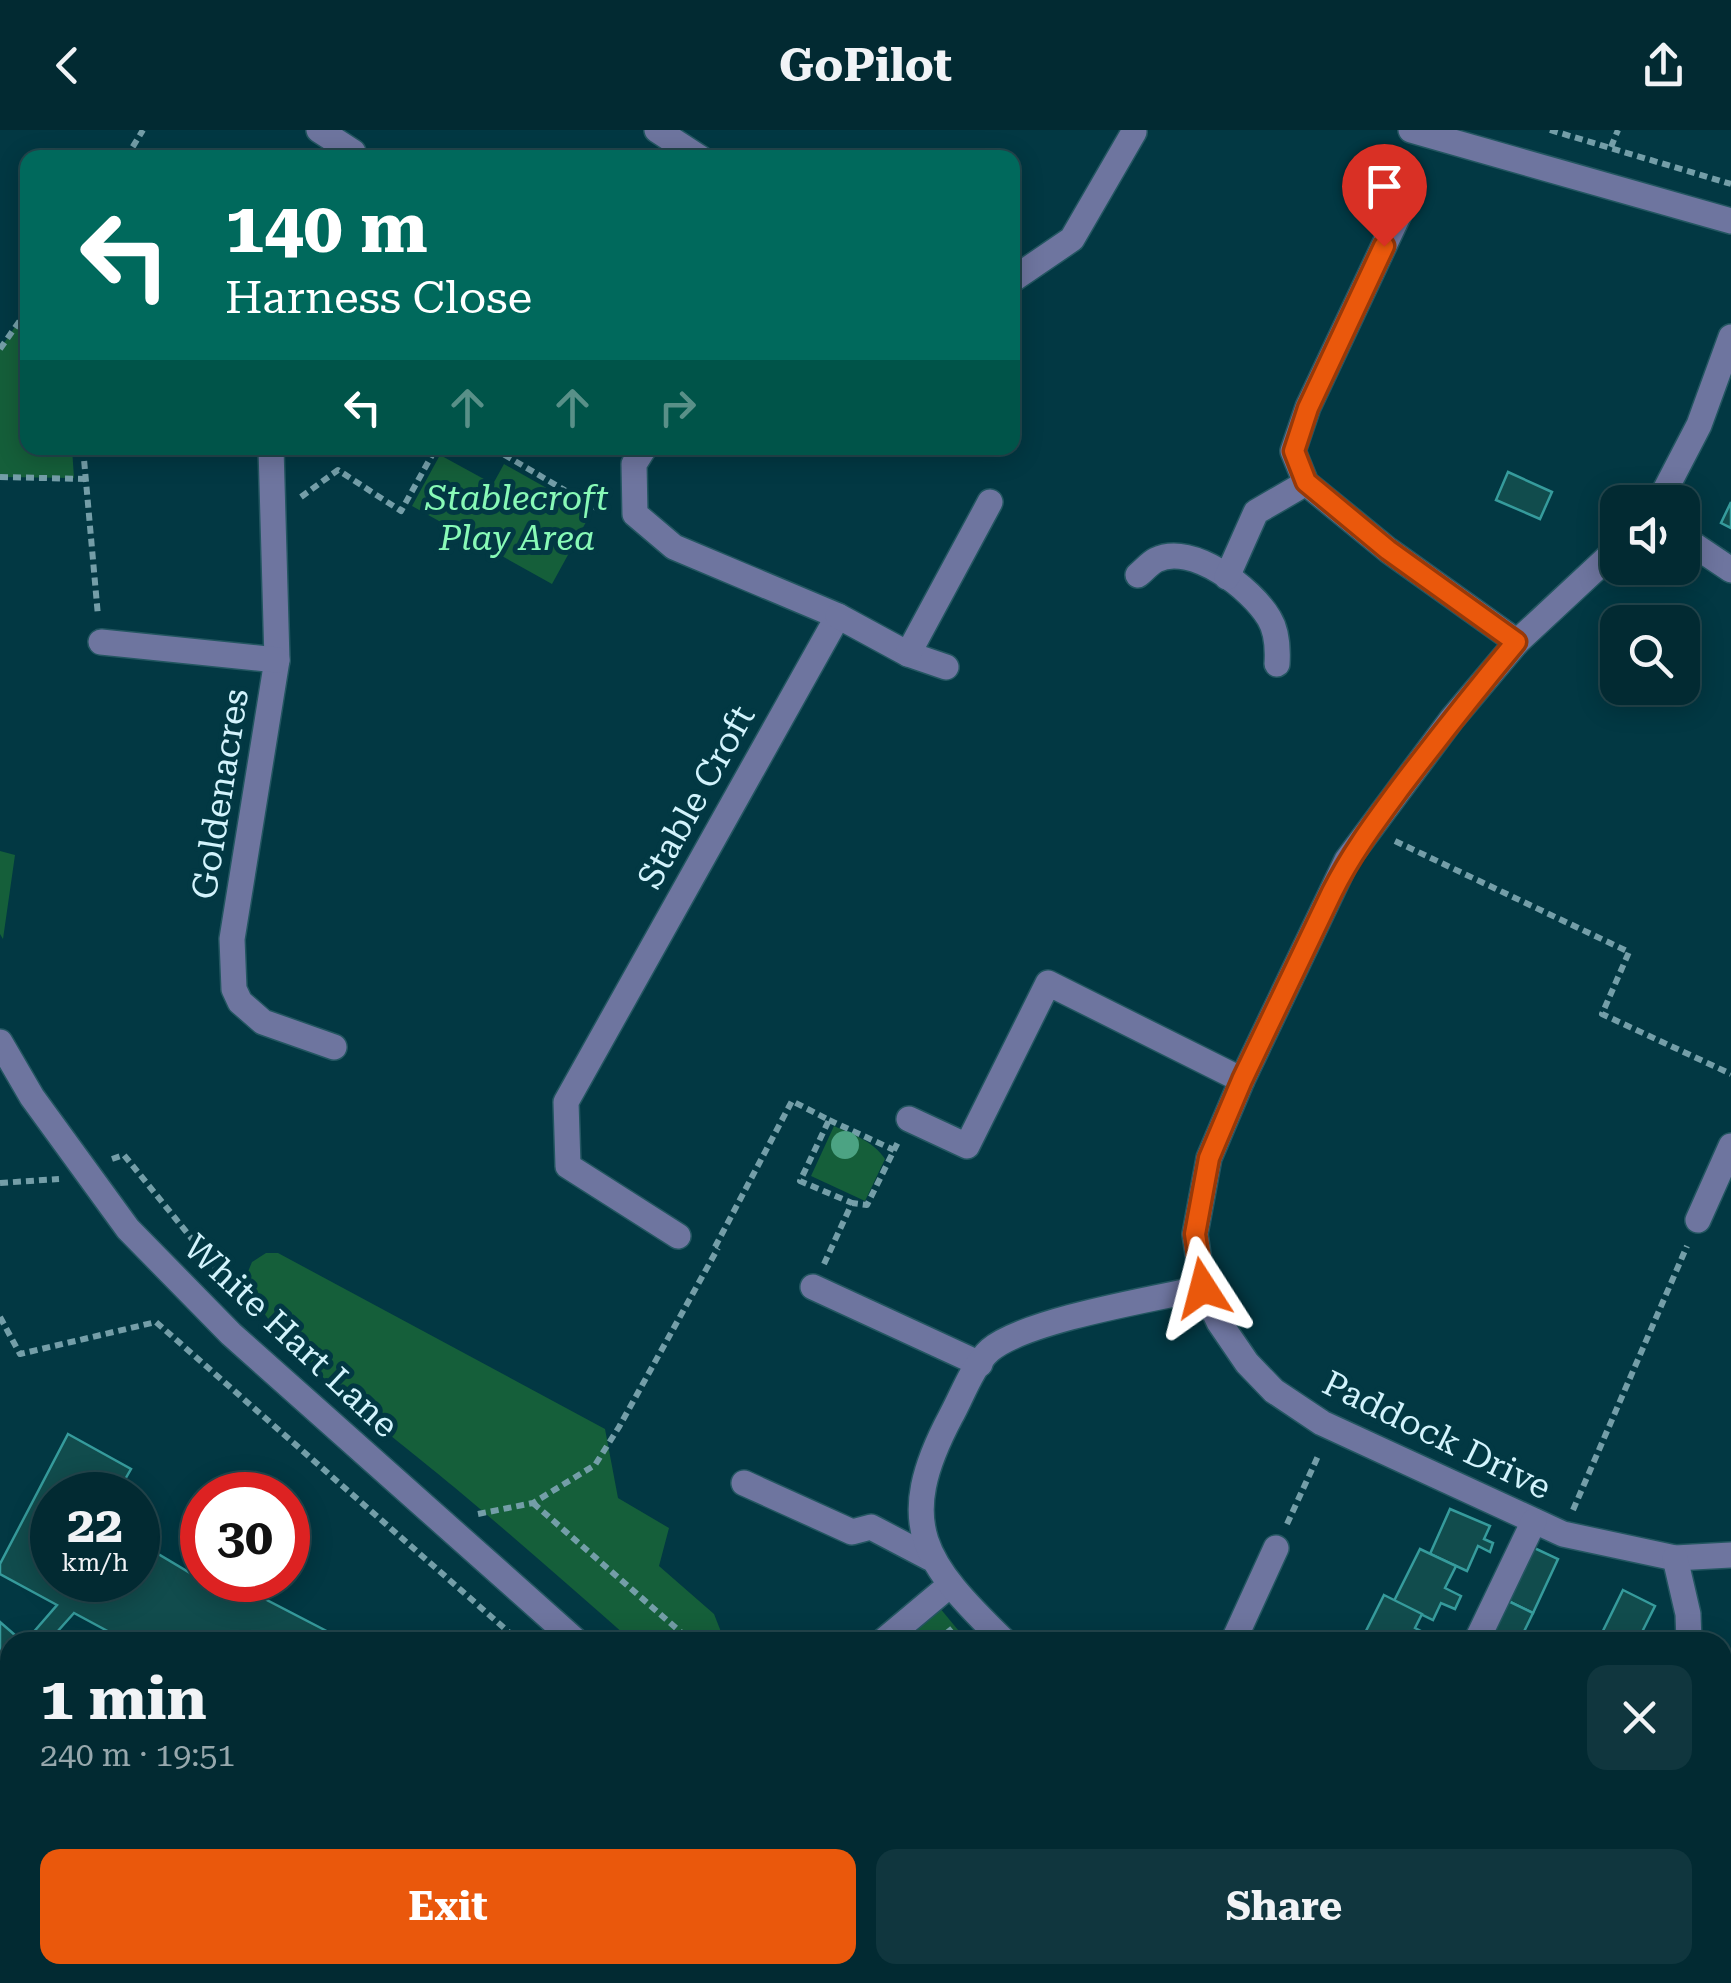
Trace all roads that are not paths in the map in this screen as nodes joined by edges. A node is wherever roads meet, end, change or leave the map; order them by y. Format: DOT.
graph roads {
  1 [pos="319,130"];
  2 [pos="657,130"];
  3 [pos="1411,130"];
  4 [pos="1134,132"];
  5 [pos="357,146"];
  6 [pos="688,150"];
  7 [pos="1399,214"];
  8 [pos="1731,222"];
  9 [pos="1020,274"];
  10 [pos="1731,337"];
  11 [pos="271,455"];
  12 [pos="640,455"];
  13 [pos="1306,482"];
  14 [pos="1667,485"];
  15 [pos="990,502"];
  16 [pos="1700,548"];
  17 [pos="1600,565"];
  18 [pos="1731,570"];
  19 [pos="1138,575"];
  20 [pos="1228,577"];
  21 [pos="838,616"];
  22 [pos="101,642"];
  23 [pos="1516,642"];
  24 [pos="908,654"];
  25 [pos="277,660"];
  26 [pos="1277,664"];
  27 [pos="946,667"];
  28 [pos="0,1042"];
  29 [pos="334,1047"];
  30 [pos="1242,1080"];
  31 [pos="909,1119"];
  32 [pos="1731,1146"];
  33 [pos="1698,1220"];
  34 [pos="678,1236"];
  35 [pos="812,1287"];
  36 [pos="1203,1288"];
  37 [pos="980,1364"];
  38 [pos="744,1483"];
  39 [pos="1534,1520"];
  40 [pos="1276,1548"];
  41 [pos="1731,1555"];
  42 [pos="930,1558"];
  43 [pos="1675,1558"];
  44 [pos="950,1585"];
  45 [pos="567,1632"];
  46 [pos="894,1632"];
  47 [pos="995,1632"];
  48 [pos="1238,1632"];
  49 [pos="1481,1632"];
  50 [pos="1689,1632"];
  1 -- 5 [label="street"];
  2 -- 6 [label="street"];
  3 -- 8 [label="street"];
  4 -- 9 [label="street"];
  7 -- 13 [label="street"];
  10 -- 14 [label="street"];
  11 -- 25 [label="street, Goldenacres"];
  12 -- 21 [label="street"];
  13 -- 20 [label="street"];
  13 -- 23 [label="street"];
  15 -- 24 [label="street"];
  16 -- 18 [label="street"];
  17 -- 23 [label="street, Paddock Drive"];
  19 -- 20 [label="street"];
  20 -- 26 [label="street"];
  21 -- 24 [label="street"];
  21 -- 34 [label="street, Stable Croft"];
  22 -- 25 [label="street, Goldenacres"];
  23 -- 30 [label="street, Paddock Drive"];
  24 -- 27 [label="street"];
  25 -- 29 [label="street, Goldenacres"];
  28 -- 45 [label="street, White Hart Lane"];
  30 -- 31 [label="street"];
  30 -- 36 [label="street, Paddock Drive"];
  32 -- 33 [label="street"];
  35 -- 37 [label="street"];
  36 -- 37 [label="street"];
  36 -- 39 [label="street, Paddock Drive"];
  37 -- 42 [label="street"];
  38 -- 42 [label="street"];
  39 -- 43 [label="street, Paddock Drive"];
  39 -- 49 [label="street"];
  40 -- 48 [label="street"];
  41 -- 43 [label="street, Paddock Drive"];
  42 -- 44 [label="street"];
  43 -- 50 [label="street"];
  44 -- 46 [label="street"];
  44 -- 47 [label="street"];
}
